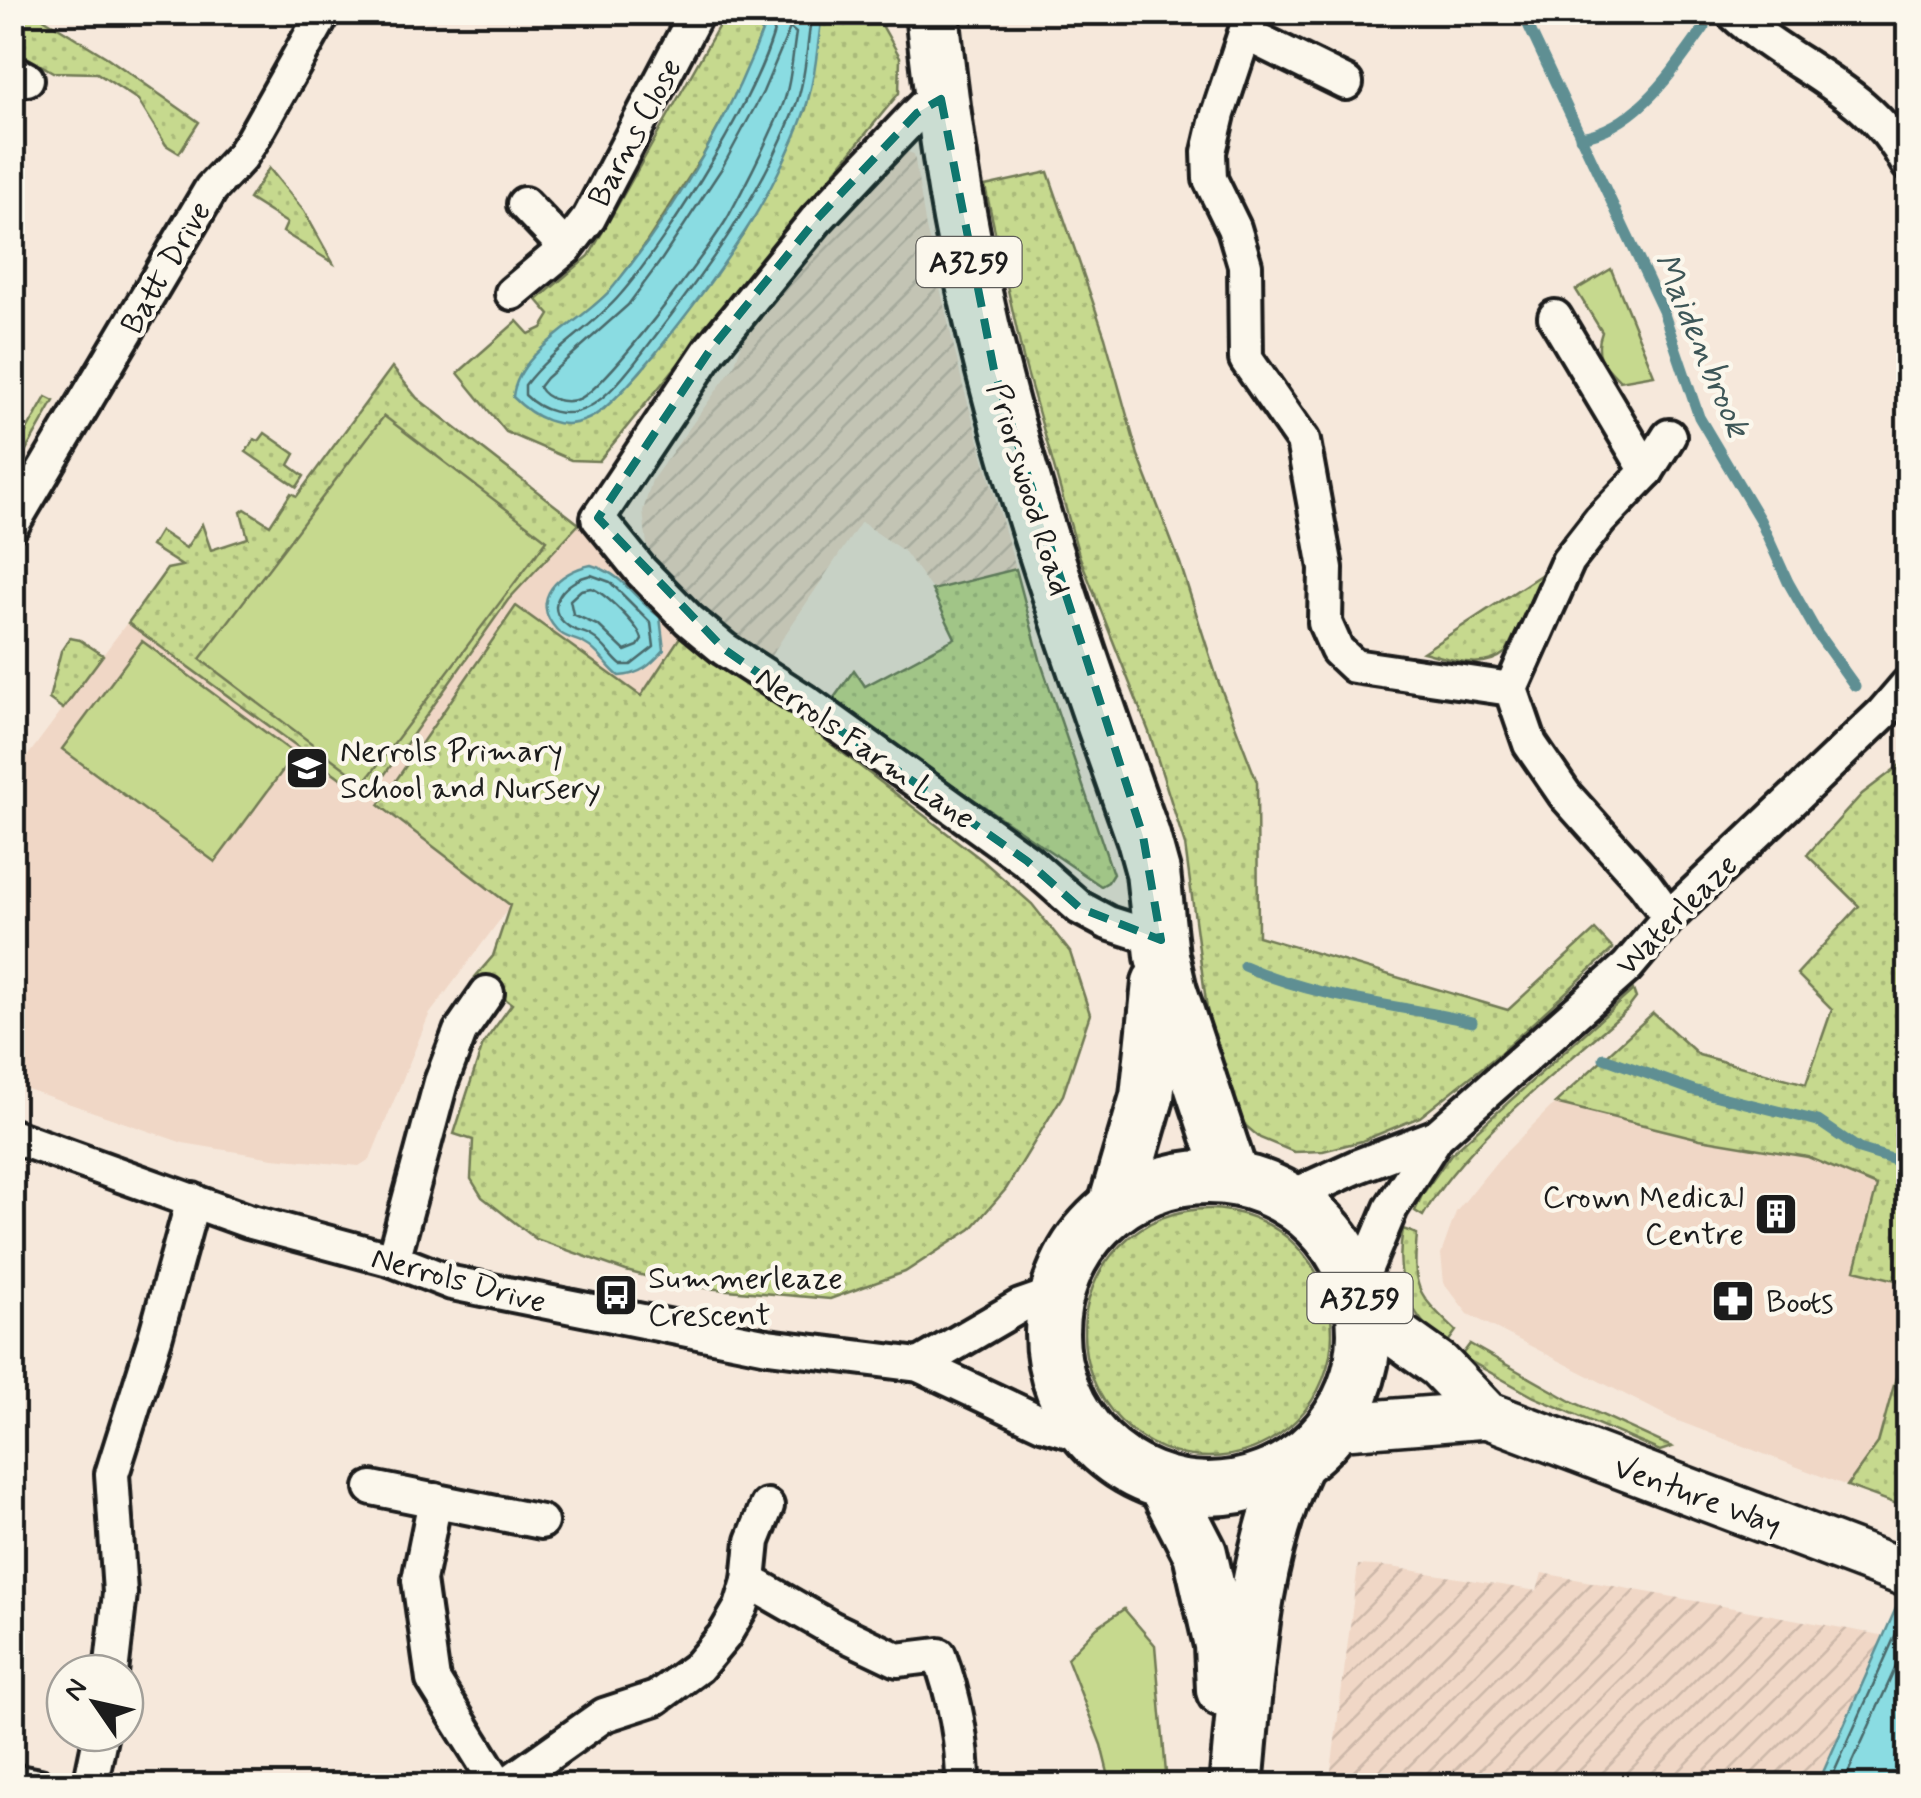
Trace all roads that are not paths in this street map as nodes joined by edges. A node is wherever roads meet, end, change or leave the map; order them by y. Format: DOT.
graph roads {
  1 [pos="324,12"];
  2 [pos="697,12"];
  3 [pos="932,12"];
  4 [pos="1732,12"];
  5 [pos="1249,23"];
  6 [pos="1346,83"];
  7 [pos="942,99"];
  8 [pos="1908,164"];
  9 [pos="524,204"];
  10 [pos="566,248"];
  11 [pos="512,293"];
  12 [pos="1555,317"];
  13 [pos="1669,436"];
  14 [pos="1646,471"];
  15 [pos="12,525"];
  16 [pos="1908,684"];
  17 [pos="1512,689"];
  18 [pos="1669,917"];
  19 [pos="1161,948"];
  20 [pos="487,993"];
  21 [pos="12,1136"];
  22 [pos="1437,1136"];
  23 [pos="1232,1178"];
  24 [pos="1288,1198"];
  25 [pos="192,1200"];
  26 [pos="1115,1206"];
  27 [pos="393,1260"];
  28 [pos="1057,1293"];
  29 [pos="1360,1298"];
  30 [pos="919,1365"];
  31 [pos="1487,1416"];
  32 [pos="1092,1438"];
  33 [pos="1314,1444"];
  34 [pos="1164,1483"];
  35 [pos="372,1488"];
  36 [pos="435,1500"];
  37 [pos="767,1506"];
  38 [pos="542,1522"];
  39 [pos="1898,1570"];
  40 [pos="749,1581"];
  41 [pos="113,1653"];
  42 [pos="97,1753"];
  43 [pos="12,1780"];
  44 [pos="39,1786"];
  45 [pos="90,1786"];
  46 [pos="501,1786"];
  47 [pos="963,1786"];
  48 [pos="1235,1786"];
  1 -- 15 [label="street, Batt Drive"];
  2 -- 10 [label="street, Barns Close"];
  3 -- 7 [label="main road, Priorswood Road / A3259"];
  4 -- 8 [label="street"];
  5 -- 6 [label="street"];
  5 -- 17 [label="street"];
  7 -- 19 [label="main road, Priorswood Road / A3259"];
  7 -- 19 [label="street, Nerrols Farm Lane"];
  9 -- 10 [label="street, Barns Close"];
  10 -- 11 [label="street, Barns Close"];
  12 -- 14 [label="street"];
  13 -- 14 [label="street"];
  14 -- 17 [label="street"];
  16 -- 18 [label="street, Waterleaze"];
  17 -- 18 [label="street"];
  18 -- 22 [label="street, Waterleaze"];
  19 -- 23 [label="main road, Priorswood Road / A3259"];
  19 -- 26 [label="main road, Priorswood Road / A3259"];
  20 -- 27 [label="street"];
  21 -- 25 [label="street, Nerrols Drive"];
  22 -- 24 [label="street, Waterleaze"];
  22 -- 29 [label="street, Waterleaze"];
  23 -- 24 [label="main road, A3259"];
  23 -- 26 [label="main road, A3259"];
  24 -- 29 [label="main road, A3259"];
  25 -- 27 [label="street, Nerrols Drive"];
  25 -- 41 [label="street"];
  26 -- 28 [label="main road, A3259"];
  27 -- 30 [label="street, Nerrols Drive"];
  28 -- 30 [label="street"];
  28 -- 32 [label="main road, A3259"];
  29 -- 31 [label="street, Venture Way"];
  29 -- 33 [label="main road, A3259"];
  30 -- 32 [label="street, Nerrols Drive"];
  31 -- 33 [label="street, Venture Way"];
  31 -- 39 [label="street, Venture Way"];
  32 -- 34 [label="main road, A3259"];
  33 -- 34 [label="main road, A3259"];
  33 -- 48 [label="main road, A3259"];
  34 -- 48 [label="main road, A3259"];
  35 -- 36 [label="street"];
  36 -- 38 [label="street"];
  36 -- 46 [label="street"];
  37 -- 40 [label="street"];
  40 -- 46 [label="street"];
  40 -- 47 [label="street"];
  42 -- 45 [label="street"];
  43 -- 44 [label="street"];
}
